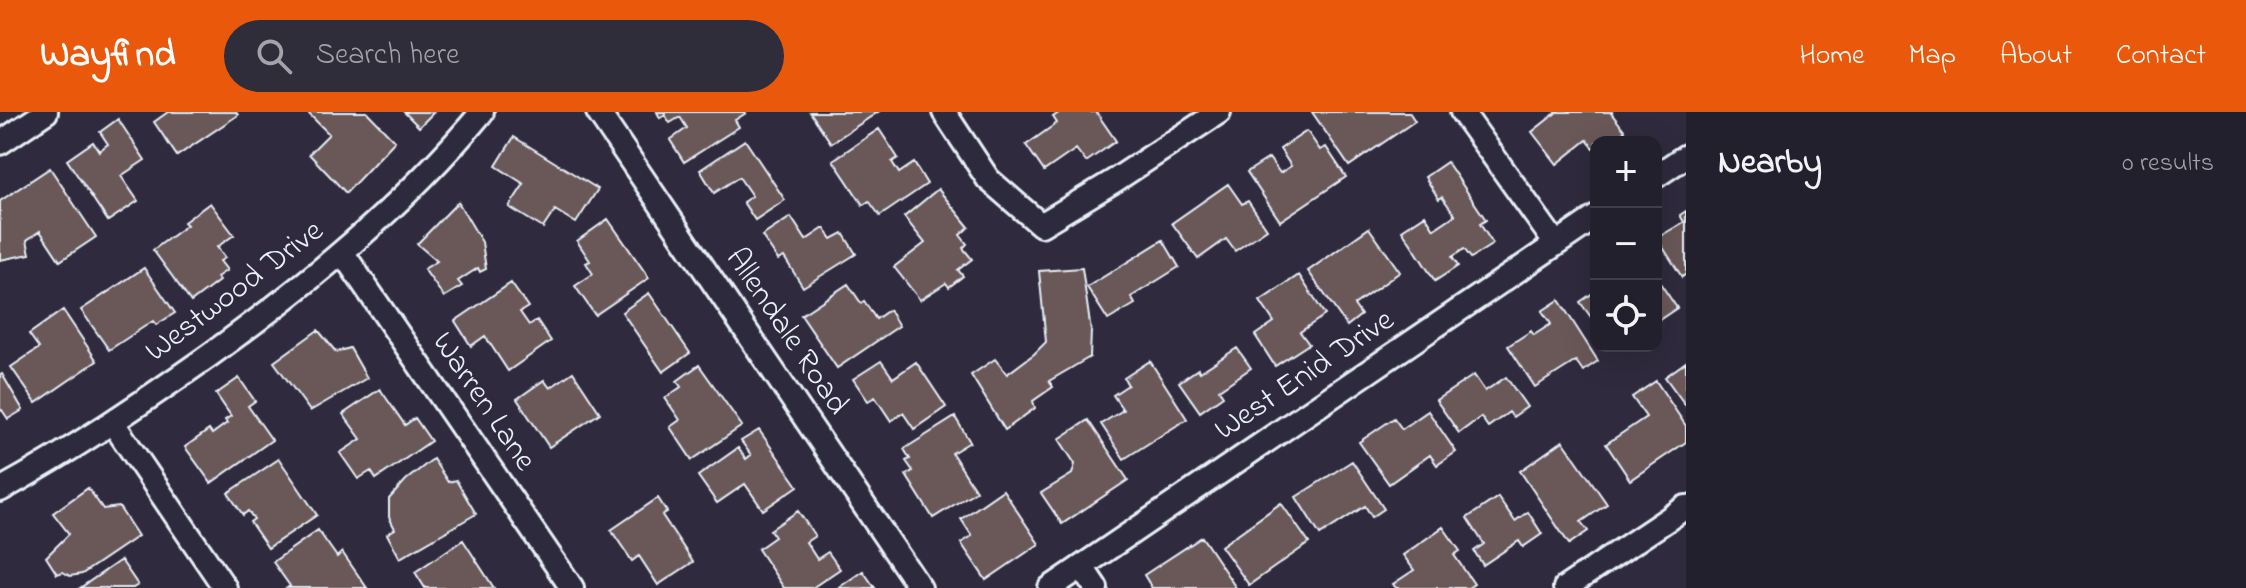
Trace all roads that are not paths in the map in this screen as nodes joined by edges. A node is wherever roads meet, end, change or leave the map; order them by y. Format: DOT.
graph roads {
  1 [pos="46,112"];
  2 [pos="482,112"];
  3 [pos="598,112"];
  4 [pos="944,112"];
  5 [pos="1219,112"];
  6 [pos="1462,112"];
  7 [pos="0,143"];
  8 [pos="1686,156"];
  9 [pos="1662,172"];
  10 [pos="1590,221"];
  11 [pos="1556,244"];
  12 [pos="342,252"];
  13 [pos="113,423"];
  14 [pos="0,490"];
  15 [pos="1685,512"];
  16 [pos="1082,567"];
  17 [pos="225,588"];
  18 [pos="572,588"];
  19 [pos="920,588"];
  20 [pos="1050,588"];
  21 [pos="1096,588"];
  22 [pos="1565,588"];
  1 -- 7 [label="street"];
  2 -- 12 [label="street, Westwood Drive"];
  3 -- 19 [label="street, Allendale Road"];
  4 -- 5 [label="street"];
  6 -- 11 [label="street"];
  8 -- 9 [label="street"];
  10 -- 11 [label="street, West Enid Drive"];
  11 -- 16 [label="street, West Enid Drive"];
  12 -- 13 [label="street, Westwood Drive"];
  12 -- 18 [label="street, Warren Lane"];
  13 -- 14 [label="street, Westwood Drive"];
  13 -- 17 [label="street"];
  15 -- 22 [label="street"];
  16 -- 20 [label="street, West Enid Drive"];
  16 -- 21 [label="street"];
}
